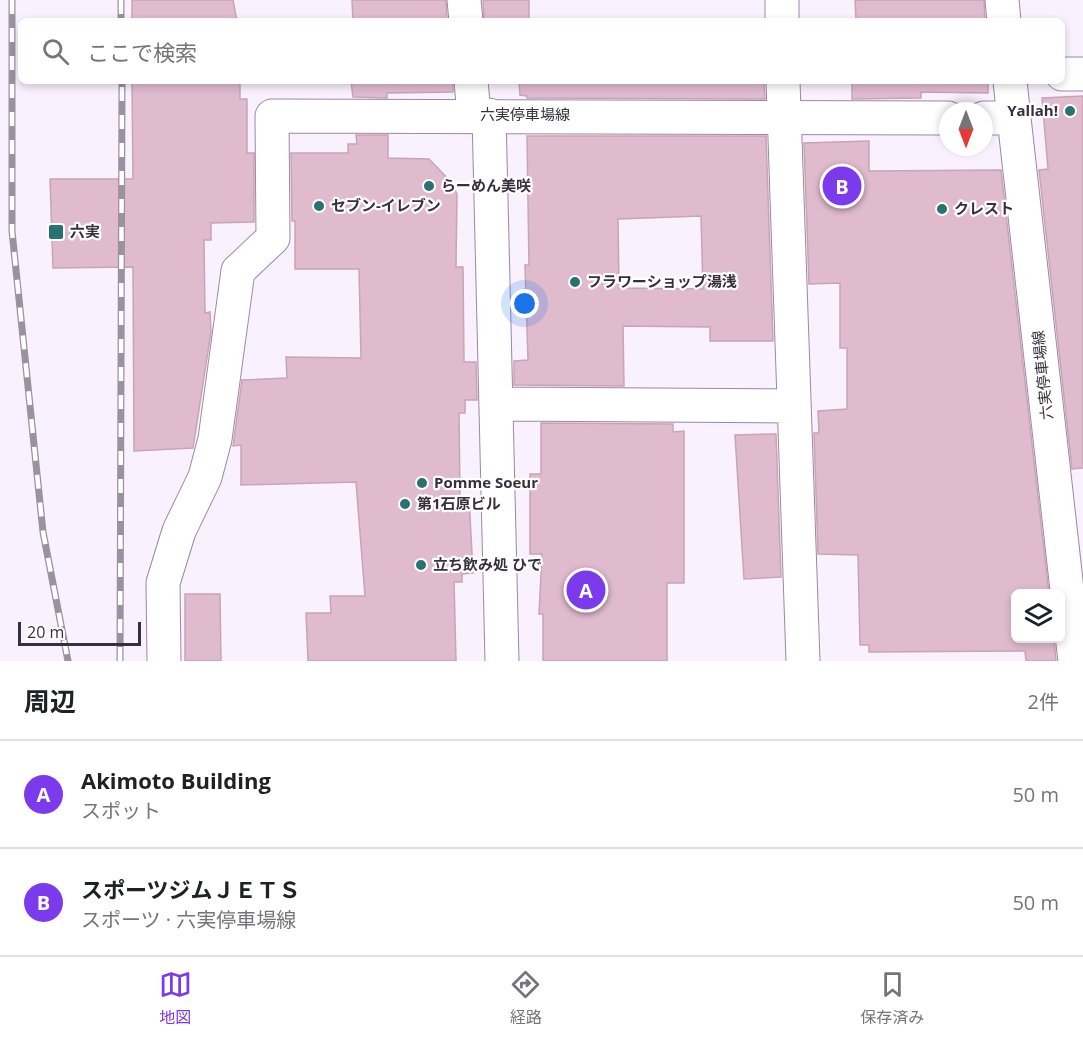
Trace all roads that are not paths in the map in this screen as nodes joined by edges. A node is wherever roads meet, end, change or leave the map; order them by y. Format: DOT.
graph roads {
  1 [pos="464,0"];
  2 [pos="782,0"];
  3 [pos="1002,0"];
  4 [pos="466,18"];
  5 [pos="782,18"];
  6 [pos="1004,18"];
  7 [pos="1065,74"];
  8 [pos="1083,74"];
  9 [pos="472,84"];
  10 [pos="783,84"];
  11 [pos="1009,84"];
  12 [pos="482,115"];
  13 [pos="783,116"];
  14 [pos="939,118"];
  15 [pos="999,118"];
  16 [pos="496,404"];
  17 [pos="793,406"];
  18 [pos="164,661"];
  19 [pos="502,661"];
  20 [pos="803,661"];
  21 [pos="1075,661"];
  1 -- 4 [label="main road"];
  2 -- 5 [label="main road"];
  3 -- 6 [label="main road"];
  7 -- 8 [label="main road"];
  9 -- 12 [label="main road"];
  10 -- 13 [label="main road"];
  11 -- 15 [label="main road, 六実停車場線"];
  12 -- 13 [label="main road, 六実停車場線"];
  12 -- 16 [label="main road"];
  12 -- 18 [label="main road, 六実停車場線"];
  13 -- 14 [label="main road, 六実停車場線"];
  13 -- 17 [label="main road"];
  15 -- 21 [label="main road, 六実停車場線"];
  16 -- 17 [label="main road"];
  16 -- 19 [label="main road"];
  17 -- 20 [label="main road"];
}
